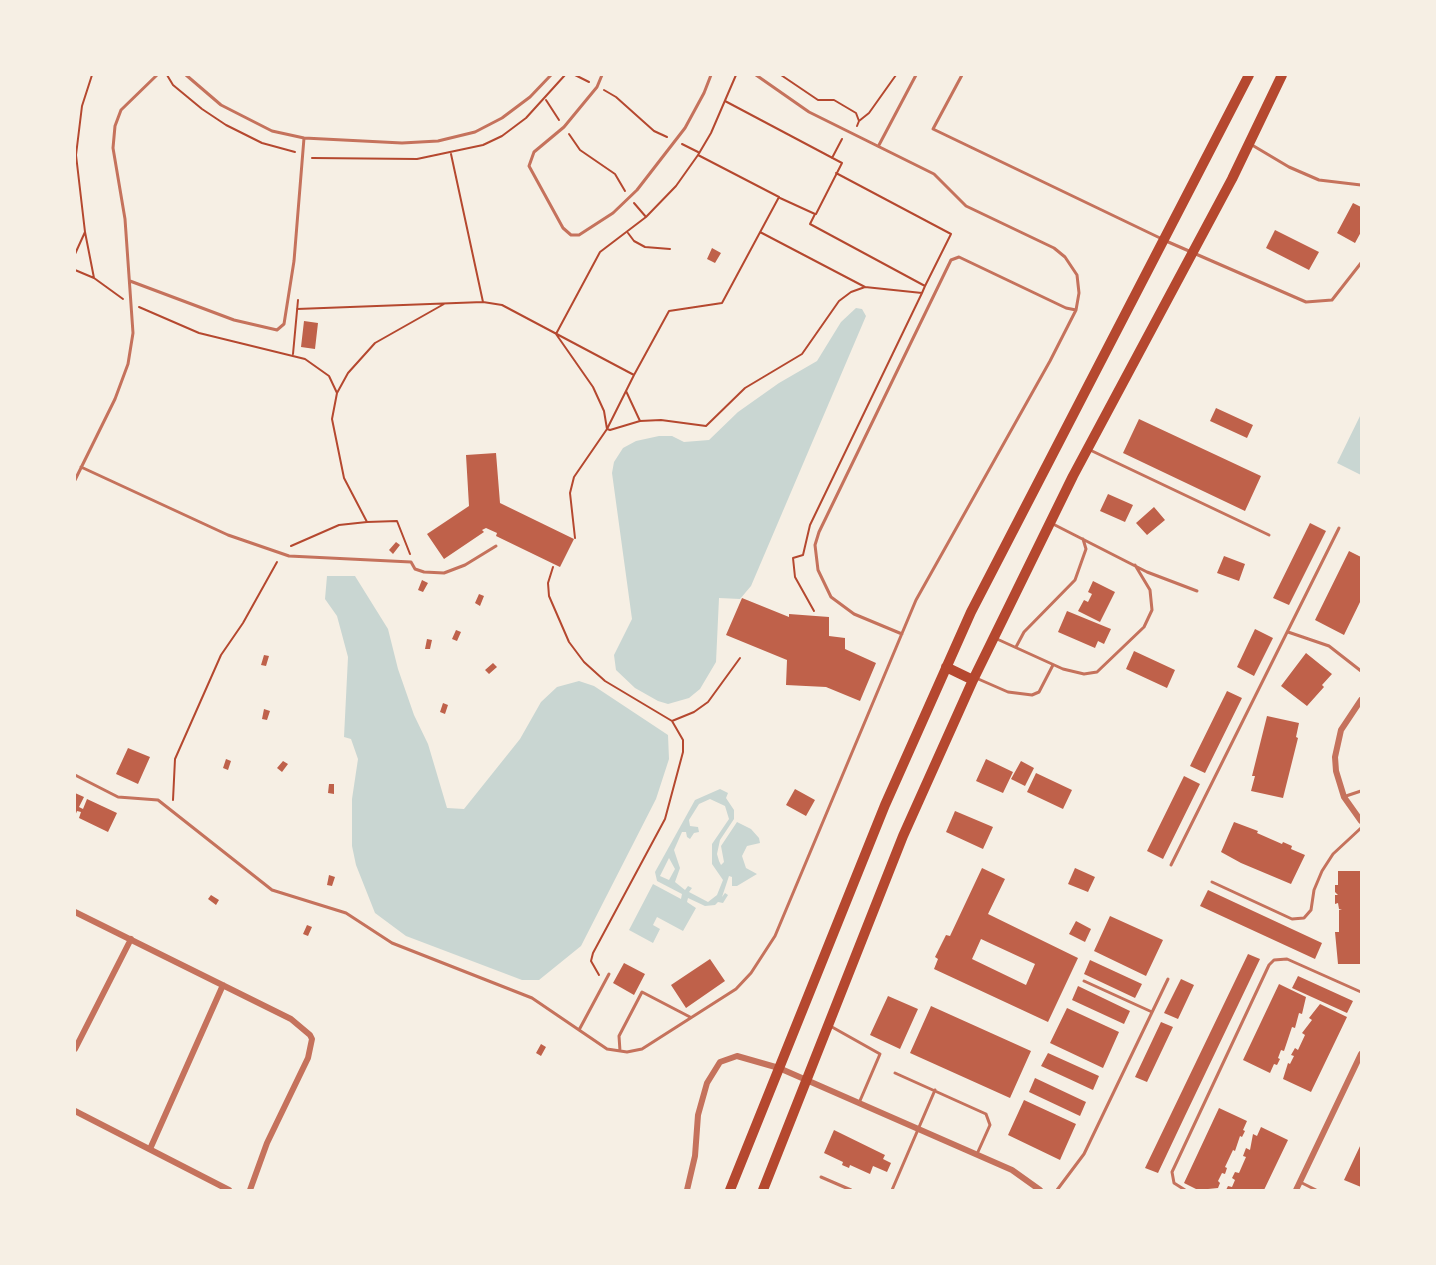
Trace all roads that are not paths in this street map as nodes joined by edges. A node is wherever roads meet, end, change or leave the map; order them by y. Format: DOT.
graph roads {
  1 [pos="157,75"];
  2 [pos="186,75"];
  3 [pos="551,75"];
  4 [pos="602,75"];
  5 [pos="711,75"];
  6 [pos="756,75"];
  7 [pos="916,75"];
  8 [pos="962,75"];
  9 [pos="1249,75"];
  10 [pos="1282,75"];
  11 [pos="304,138"];
  12 [pos="1250,143"];
  13 [pos="879,145"];
  14 [pos="1361,185"];
  15 [pos="1164,240"];
  16 [pos="1192,253"];
  17 [pos="1361,263"];
  18 [pos="130,281"];
  19 [pos="1076,310"];
  20 [pos="1088,449"];
  21 [pos="81,467"];
  22 [pos="75,480"];
  23 [pos="1050,522"];
  24 [pos="1339,528"];
  25 [pos="1269,535"];
  26 [pos="1083,539"];
  27 [pos="496,546"];
  28 [pos="1135,565"];
  29 [pos="1197,591"];
  30 [pos="1288,632"];
  31 [pos="902,634"];
  32 [pos="993,638"];
  33 [pos="1016,648"];
  34 [pos="1053,665"];
  35 [pos="946,667"];
  36 [pos="1361,671"];
  37 [pos="973,678"];
  38 [pos="1361,700"];
  39 [pos="75,776"];
  40 [pos="1361,791"];
  41 [pos="1344,797"];
  42 [pos="1361,820"];
  43 [pos="1361,828"];
  44 [pos="1171,865"];
  45 [pos="1212,882"];
  46 [pos="75,912"];
  47 [pos="131,939"];
  48 [pos="609,974"];
  49 [pos="1168,979"];
  50 [pos="1084,981"];
  51 [pos="223,986"];
  52 [pos="1361,992"];
  53 [pos="1152,1012"];
  54 [pos="690,1017"];
  55 [pos="829,1025"];
  56 [pos="579,1030"];
  57 [pos="75,1049"];
  58 [pos="620,1051"];
  59 [pos="1360,1058"];
  60 [pos="779,1068"];
  61 [pos="896,1073"];
  62 [pos="807,1080"];
  63 [pos="935,1090"];
  64 [pos="859,1103"];
  65 [pos="75,1111"];
  66 [pos="918,1129"];
  67 [pos="150,1149"];
  68 [pos="977,1154"];
  69 [pos="821,1177"];
  70 [pos="1300,1182"];
  71 [pos="230,1190"];
  72 [pos="250,1190"];
  73 [pos="687,1190"];
  74 [pos="730,1190"];
  75 [pos="763,1190"];
  76 [pos="851,1190"];
  77 [pos="892,1190"];
  78 [pos="1040,1190"];
  79 [pos="1058,1190"];
  80 [pos="1185,1190"];
  81 [pos="1296,1190"];
  82 [pos="1316,1190"];
  1 -- 18 [label="lane"];
  2 -- 11 [label="lane"];
  3 -- 11 [label="lane"];
  4 -- 5 [label="lane"];
  6 -- 13 [label="lane"];
  7 -- 13 [label="lane"];
  8 -- 15 [label="lane"];
  9 -- 15 [label="highway"];
  10 -- 12 [label="highway"];
  11 -- 18 [label="lane"];
  12 -- 14 [label="lane"];
  12 -- 16 [label="highway"];
  13 -- 19 [label="lane"];
  15 -- 16 [label="lane"];
  15 -- 35 [label="highway"];
  16 -- 17 [label="lane"];
  16 -- 20 [label="highway"];
  18 -- 21 [label="lane"];
  19 -- 31 [label="lane"];
  19 -- 31 [label="lane"];
  20 -- 23 [label="highway"];
  20 -- 25 [label="lane"];
  21 -- 22 [label="lane"];
  21 -- 27 [label="lane"];
  23 -- 26 [label="lane"];
  23 -- 32 [label="highway"];
  24 -- 30 [label="lane"];
  26 -- 28 [label="lane"];
  26 -- 33 [label="lane"];
  28 -- 29 [label="lane"];
  28 -- 34 [label="lane"];
  30 -- 36 [label="lane"];
  30 -- 44 [label="lane"];
  31 -- 54 [label="lane"];
  32 -- 33 [label="lane"];
  32 -- 37 [label="highway"];
  33 -- 34 [label="lane"];
  34 -- 37 [label="lane"];
  35 -- 37 [label="highway"];
  35 -- 60 [label="highway"];
  37 -- 55 [label="highway"];
  38 -- 41 [label="street"];
  39 -- 56 [label="lane"];
  40 -- 41 [label="lane"];
  41 -- 42 [label="street"];
  43 -- 45 [label="lane"];
  46 -- 47 [label="street"];
  47 -- 51 [label="street"];
  47 -- 57 [label="street"];
  48 -- 56 [label="lane"];
  49 -- 53 [label="lane"];
  50 -- 53 [label="lane"];
  51 -- 67 [label="street"];
  51 -- 72 [label="street"];
  52 -- 80 [label="lane"];
  53 -- 79 [label="lane"];
  54 -- 58 [label="lane"];
  54 -- 58 [label="lane"];
  55 -- 62 [label="highway"];
  55 -- 64 [label="lane"];
  56 -- 58 [label="lane"];
  59 -- 70 [label="street"];
  60 -- 62 [label="street"];
  60 -- 73 [label="street"];
  60 -- 74 [label="highway"];
  61 -- 63 [label="lane"];
  62 -- 64 [label="street"];
  62 -- 75 [label="highway"];
  63 -- 66 [label="lane"];
  63 -- 68 [label="lane"];
  64 -- 66 [label="street"];
  65 -- 67 [label="street"];
  66 -- 68 [label="street"];
  66 -- 77 [label="lane"];
  67 -- 71 [label="street"];
  68 -- 78 [label="street"];
  69 -- 76 [label="lane"];
  70 -- 81 [label="street"];
  70 -- 82 [label="lane"];
}
